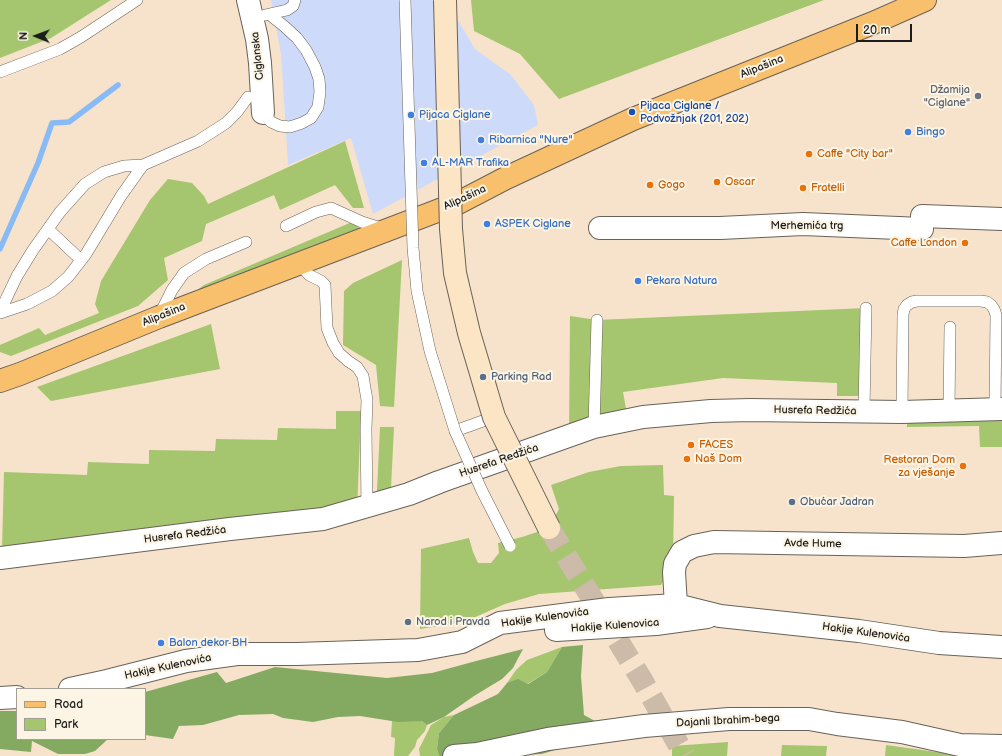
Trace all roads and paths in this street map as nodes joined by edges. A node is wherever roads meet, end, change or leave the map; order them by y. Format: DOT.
graph roads {
  1 [pos="137,0"];
  2 [pos="295,0"];
  3 [pos="406,0"];
  4 [pos="445,0"];
  5 [pos="925,0"];
  6 [pos="257,11"];
  7 [pos="0,72"];
  8 [pos="248,97"];
  9 [pos="263,113"];
  10 [pos="143,165"];
  11 [pos="1002,219"];
  12 [pos="286,226"];
  13 [pos="600,228"];
  14 [pos="48,229"];
  15 [pos="386,229"];
  16 [pos="246,242"];
  17 [pos="81,260"];
  18 [pos="299,263"];
  19 [pos="866,308"];
  20 [pos="0,312"];
  21 [pos="159,317"];
  22 [pos="597,320"];
  23 [pos="950,327"];
  24 [pos="0,381"];
  25 [pos="999,409"];
  26 [pos="949,410"];
  27 [pos="864,411"];
  28 [pos="902,412"];
  29 [pos="494,417"];
  30 [pos="594,427"];
  31 [pos="455,431"];
  32 [pos="367,506"];
  33 [pos="549,528"];
  34 [pos="1002,543"];
  35 [pos="510,546"];
  36 [pos="0,558"];
  37 [pos="676,605"];
  38 [pos="720,616"];
  39 [pos="462,642"];
  40 [pos="1002,648"];
  41 [pos="75,688"];
  42 [pos="16,697"];
  43 [pos="0,698"];
  44 [pos="1002,746"];
  45 [pos="454,756"];
  1 -- 7 [label="lane"];
  2 -- 6 [label="lane"];
  3 -- 31 [label="lane, bridge"];
  4 -- 29 [label="main road, bridge"];
  5 -- 15 [label="main road, Alipašina"];
  6 -- 9 [label="street, Ciglanska"];
  6 -- 9 [label="lane"];
  8 -- 10 [label="lane"];
  10 -- 14 [label="lane"];
  10 -- 17 [label="lane"];
  11 -- 13 [label="street, Merhemića trg"];
  12 -- 15 [label="lane"];
  14 -- 17 [label="lane"];
  14 -- 20 [label="lane"];
  15 -- 18 [label="main road, Alipašina"];
  16 -- 21 [label="lane"];
  17 -- 20 [label="lane"];
  18 -- 21 [label="main road, Alipašina"];
  18 -- 32 [label="lane"];
  19 -- 27 [label="lane"];
  21 -- 24 [label="main road, Alipašina"];
  22 -- 30 [label="lane"];
  23 -- 26 [label="lane"];
  25 -- 26 [label="street, Husrefa Redžića"];
  25 -- 28 [label="lane"];
  26 -- 28 [label="street, Husrefa Redžića"];
  27 -- 28 [label="street, Husrefa Redžića"];
  27 -- 30 [label="street, Husrefa Redžića"];
  29 -- 31 [label="lane"];
  29 -- 33 [label="main road, bridge"];
  30 -- 32 [label="street, Husrefa Redžića"];
  31 -- 35 [label="lane, bridge"];
  32 -- 36 [label="street, Husrefa Redžića"];
  34 -- 37 [label="street, Avde Hume"];
  37 -- 38 [label="street, Hakije Kulenovića"];
  37 -- 39 [label="street, Hakije Kulenovića"];
  38 -- 39 [label="street, Hakije Kulenovica"];
  38 -- 40 [label="street, Hakije Kulenovića"];
  39 -- 41 [label="street, Hakije Kulenovića"];
  42 -- 43 [label="street"];
  44 -- 45 [label="street, Dajanli Ibrahim-bega"];
}
